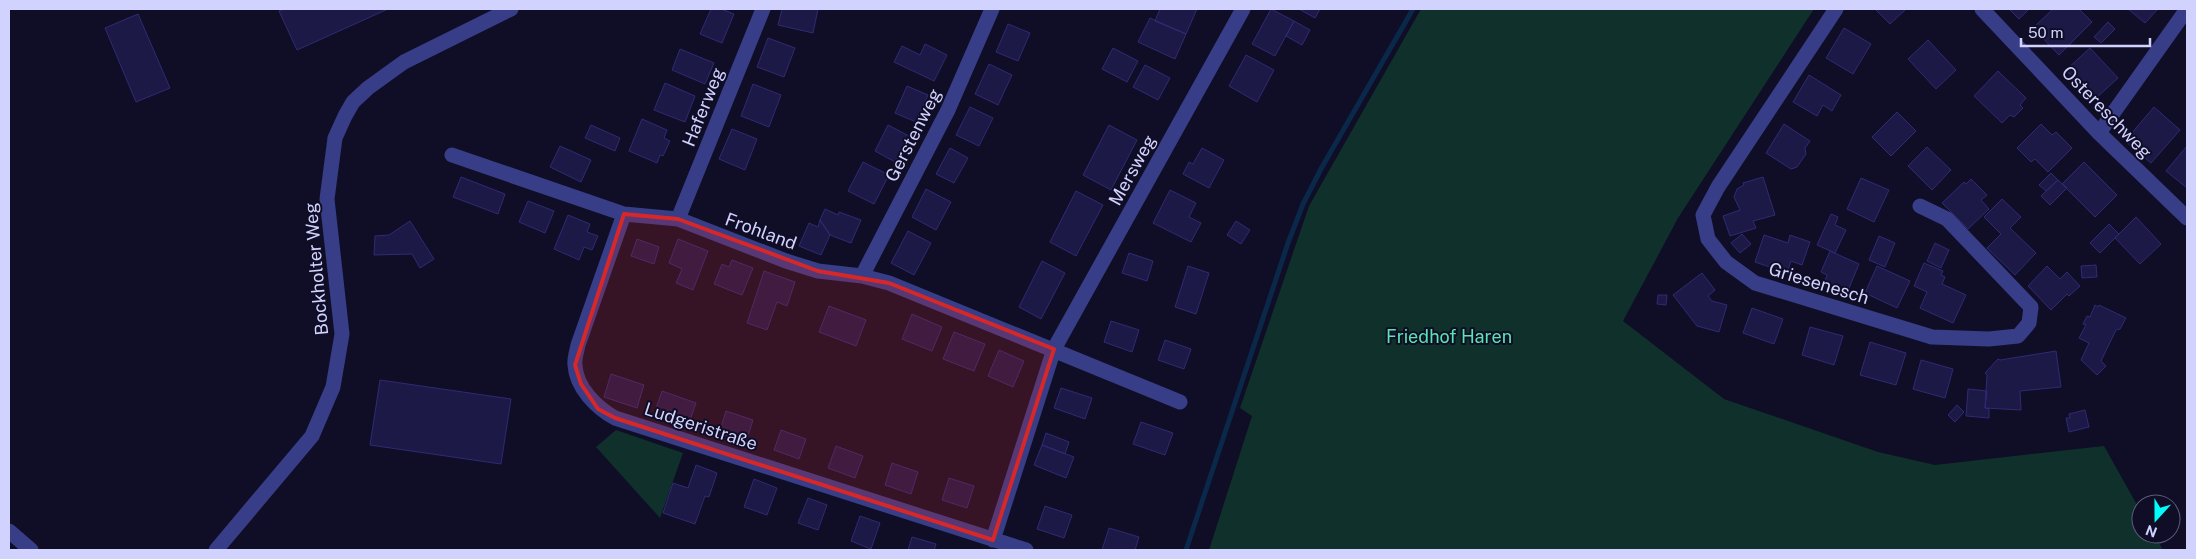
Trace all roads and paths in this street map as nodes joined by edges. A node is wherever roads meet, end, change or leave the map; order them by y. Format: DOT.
graph roads {
  1 [pos="511,9"];
  2 [pos="763,9"];
  3 [pos="992,9"];
  4 [pos="1243,9"];
  5 [pos="1836,9"];
  6 [pos="1982,9"];
  7 [pos="2187,9"];
  8 [pos="2098,133"];
  9 [pos="452,155"];
  10 [pos="1920,206"];
  11 [pos="624,214"];
  12 [pos="2187,218"];
  13 [pos="678,219"];
  14 [pos="862,276"];
  15 [pos="1054,349"];
  16 [pos="1180,402"];
  17 [pos="9,532"];
  18 [pos="992,540"];
  19 [pos="31,550"];
  20 [pos="216,550"];
  21 [pos="1026,550"];
  1 -- 20 [label="street, Bockholter Weg"];
  2 -- 13 [label="street, Haferweg"];
  3 -- 14 [label="street, Gerstenweg"];
  4 -- 15 [label="street, Mersweg"];
  5 -- 10 [label="street, Griesenesch"];
  6 -- 8 [label="street, Ostereschweg"];
  7 -- 8 [label="street"];
  8 -- 12 [label="street, Ostereschweg"];
  9 -- 11 [label="street, Frohland"];
  11 -- 13 [label="street, Frohland"];
  11 -- 18 [label="street, Ludgeristraße"];
  13 -- 14 [label="street, Frohland"];
  14 -- 15 [label="street, Frohland"];
  15 -- 16 [label="street"];
  15 -- 18 [label="street, Mersweg"];
  17 -- 19 [label="street"];
  18 -- 21 [label="street"];
}
